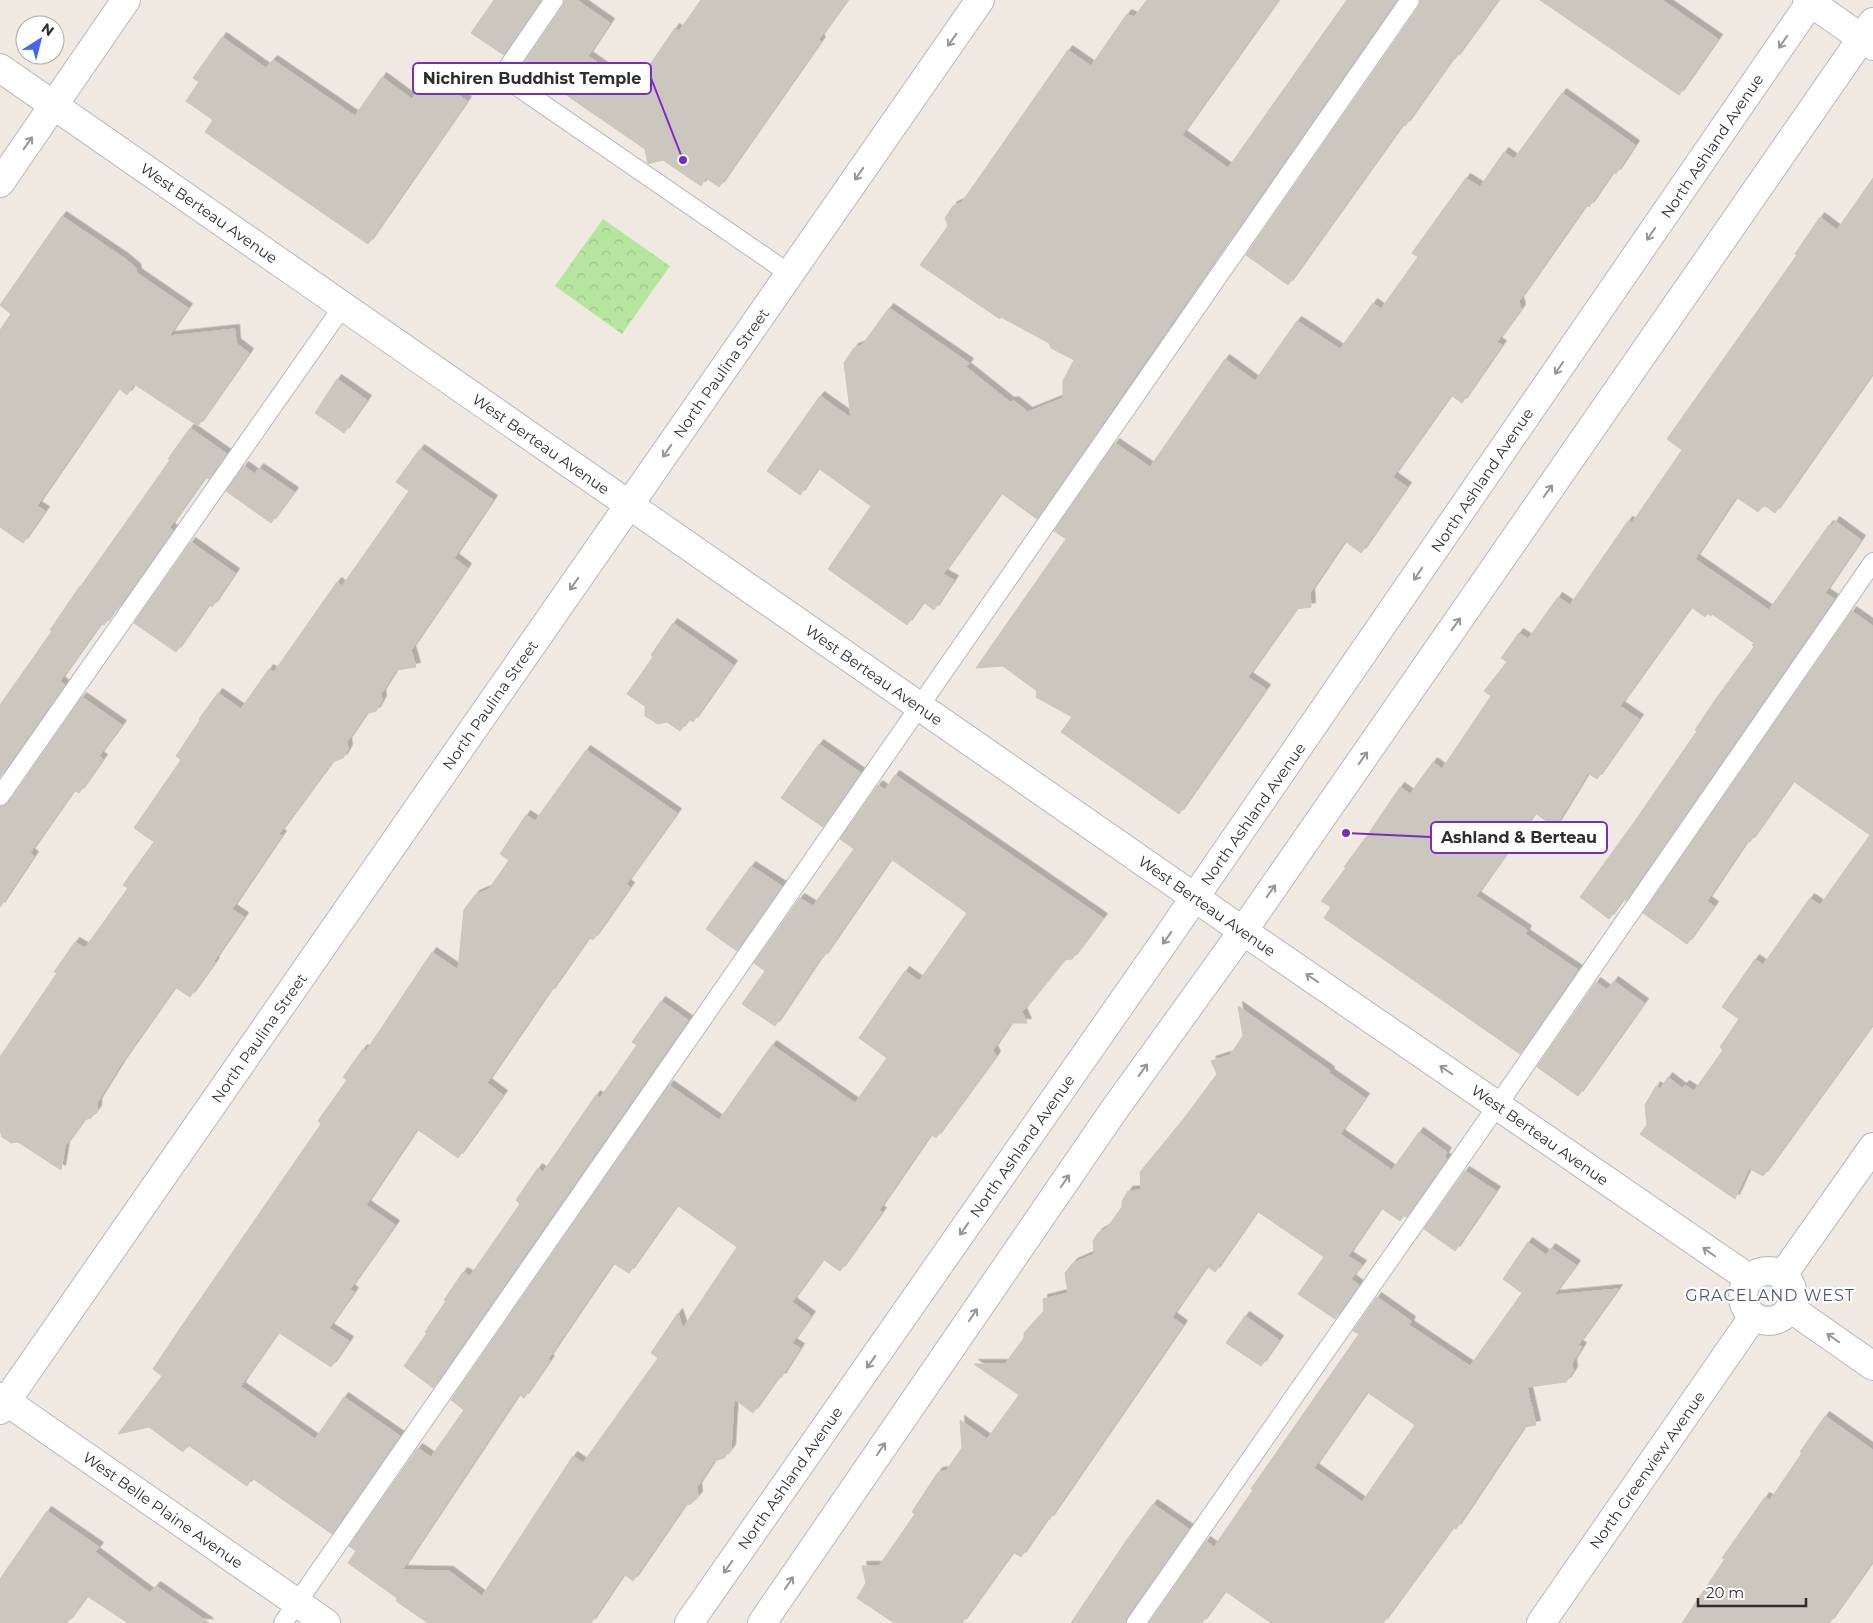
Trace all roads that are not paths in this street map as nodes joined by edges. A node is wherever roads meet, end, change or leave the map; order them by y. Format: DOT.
graph roads {
  1 [pos="126,0"];
  2 [pos="554,0"];
  3 [pos="980,0"];
  4 [pos="1410,0"];
  5 [pos="1809,1"];
  6 [pos="1869,35"];
  7 [pos="0,68"];
  8 [pos="54,105"];
  9 [pos="0,184"];
  10 [pos="790,274"];
  11 [pos="343,306"];
  12 [pos="629,504"];
  13 [pos="1873,562"];
  14 [pos="919,706"];
  15 [pos="0,796"];
  16 [pos="1195,898"];
  17 [pos="1243,932"];
  18 [pos="1497,1106"];
  19 [pos="1873,1147"];
  20 [pos="1782,1276"];
  21 [pos="1750,1279"];
  22 [pos="1790,1308"];
  23 [pos="1753,1317"];
  24 [pos="1873,1366"];
  25 [pos="2,1403"];
  26 [pos="290,1613"];
  27 [pos="326,1623"];
  28 [pos="689,1623"];
  29 [pos="762,1623"];
  30 [pos="1136,1623"];
  31 [pos="1541,1623"];
  1 -- 8 [label="street"];
  2 -- 10 [label="lane"];
  3 -- 10 [label="street, North Paulina Street, one-way"];
  4 -- 14 [label="lane"];
  5 -- 6 [label="street"];
  5 -- 16 [label="street, North Ashland Avenue, one-way"];
  17 -- 6 [label="street, one-way"];
  7 -- 8 [label="street, West Berteau Avenue"];
  9 -- 8 [label="street, one-way"];
  8 -- 11 [label="street, West Berteau Avenue"];
  10 -- 12 [label="street, North Paulina Street, one-way"];
  11 -- 12 [label="street, West Berteau Avenue"];
  11 -- 15 [label="lane"];
  12 -- 14 [label="street, West Berteau Avenue"];
  12 -- 25 [label="street, North Paulina Street, one-way"];
  13 -- 18 [label="lane"];
  14 -- 16 [label="street, West Berteau Avenue"];
  14 -- 26 [label="lane"];
  16 -- 17 [label="street, West Berteau Avenue"];
  16 -- 28 [label="street, North Ashland Avenue, one-way"];
  18 -- 17 [label="street, West Berteau Avenue, one-way"];
  29 -- 17 [label="street, one-way"];
  21 -- 18 [label="street, West Berteau Avenue, one-way"];
  18 -- 30 [label="lane"];
  19 -- 20 [label="street"];
  20 -- 21 [label="street"];
  20 -- 22 [label="street"];
  21 -- 23 [label="street"];
  22 -- 23 [label="street"];
  24 -- 22 [label="street, one-way"];
  23 -- 31 [label="street, North Greenview Avenue"];
  25 -- 26 [label="street, West Belle Plaine Avenue"];
  26 -- 27 [label="street, West Belle Plaine Avenue"];
}
